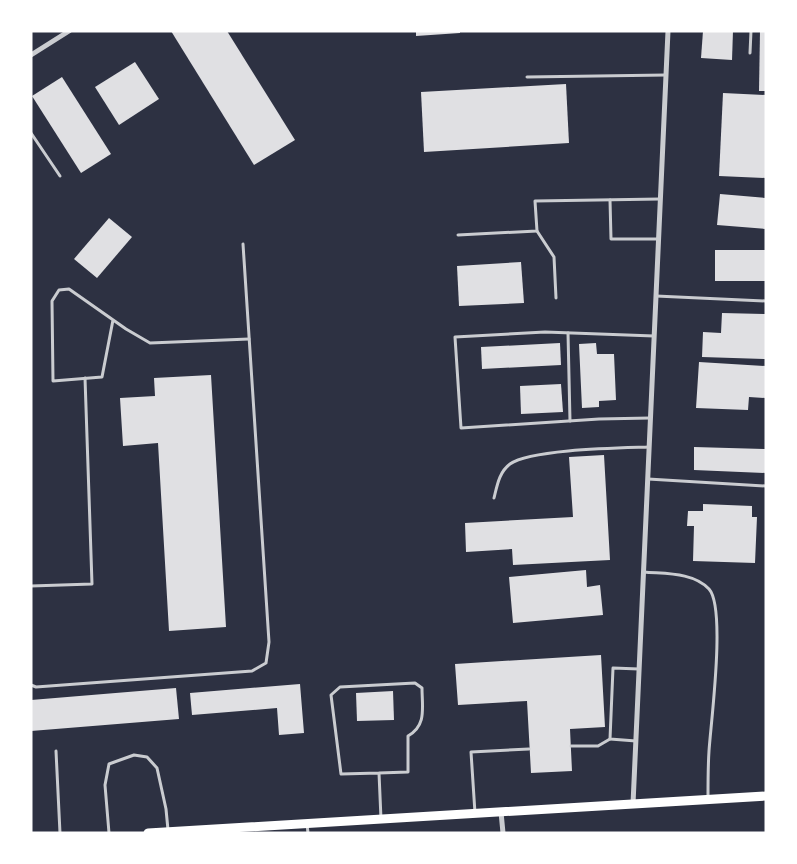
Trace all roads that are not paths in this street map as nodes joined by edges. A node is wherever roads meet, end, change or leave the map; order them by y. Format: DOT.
graph roads {
  1 [pos="69,31"];
  2 [pos="668,31"];
  3 [pos="751,31"];
  4 [pos="750,54"];
  5 [pos="31,55"];
  6 [pos="666,75"];
  7 [pos="528,77"];
  8 [pos="31,132"];
  9 [pos="60,176"];
  10 [pos="660,198"];
  11 [pos="610,200"];
  12 [pos="537,231"];
  13 [pos="458,235"];
  14 [pos="658,239"];
  15 [pos="243,244"];
  16 [pos="656,296"];
  17 [pos="556,298"];
  18 [pos="766,301"];
  19 [pos="112,320"];
  20 [pos="568,333"];
  21 [pos="654,336"];
  22 [pos="249,339"];
  23 [pos="85,378"];
  24 [pos="650,418"];
  25 [pos="570,421"];
  26 [pos="649,447"];
  27 [pos="648,479"];
  28 [pos="766,486"];
  29 [pos="494,498"];
  30 [pos="643,572"];
  31 [pos="31,586"];
  32 [pos="639,669"];
  33 [pos="31,685"];
  34 [pos="610,739"];
  35 [pos="636,741"];
  36 [pos="571,746"];
  37 [pos="529,749"];
  38 [pos="56,751"];
  39 [pos="379,773"];
  40 [pos="766,796"];
  41 [pos="708,799"];
  42 [pos="633,804"];
  43 [pos="501,812"];
  44 [pos="475,814"];
  45 [pos="381,819"];
  46 [pos="307,828"];
  47 [pos="168,832"];
  48 [pos="60,833"];
  49 [pos="109,833"];
  50 [pos="148,833"];
  51 [pos="502,833"];
  1 -- 5 [label="street"];
  2 -- 6 [label="street"];
  3 -- 4 [label="lane"];
  6 -- 7 [label="lane"];
  6 -- 10 [label="street"];
  8 -- 9 [label="lane"];
  10 -- 11 [label="lane"];
  10 -- 14 [label="street"];
  11 -- 12 [label="lane"];
  11 -- 14 [label="lane"];
  12 -- 13 [label="lane"];
  12 -- 17 [label="lane"];
  14 -- 16 [label="street"];
  15 -- 22 [label="lane"];
  16 -- 18 [label="lane"];
  16 -- 21 [label="street"];
  19 -- 22 [label="lane"];
  19 -- 23 [label="lane"];
  19 -- 23 [label="lane"];
  20 -- 21 [label="lane"];
  20 -- 25 [label="lane"];
  20 -- 25 [label="lane"];
  21 -- 24 [label="street"];
  22 -- 33 [label="lane"];
  23 -- 31 [label="lane"];
  24 -- 25 [label="lane"];
  24 -- 26 [label="street"];
  26 -- 27 [label="street"];
  26 -- 29 [label="lane"];
  27 -- 28 [label="lane"];
  27 -- 30 [label="street"];
  30 -- 32 [label="street"];
  30 -- 41 [label="lane"];
  32 -- 34 [label="lane"];
  32 -- 35 [label="street"];
  34 -- 35 [label="lane"];
  34 -- 36 [label="lane"];
  35 -- 42 [label="street"];
  37 -- 44 [label="lane"];
  38 -- 48 [label="lane"];
  39 -- 39 [label="lane"];
  39 -- 45 [label="lane"];
  40 -- 41 [label="main road"];
  41 -- 42 [label="main road"];
  42 -- 43 [label="main road"];
  43 -- 44 [label="main road"];
  43 -- 51 [label="street"];
  44 -- 45 [label="main road"];
  45 -- 46 [label="main road"];
  46 -- 47 [label="main road"];
  47 -- 49 [label="lane"];
  47 -- 50 [label="main road"];
}
